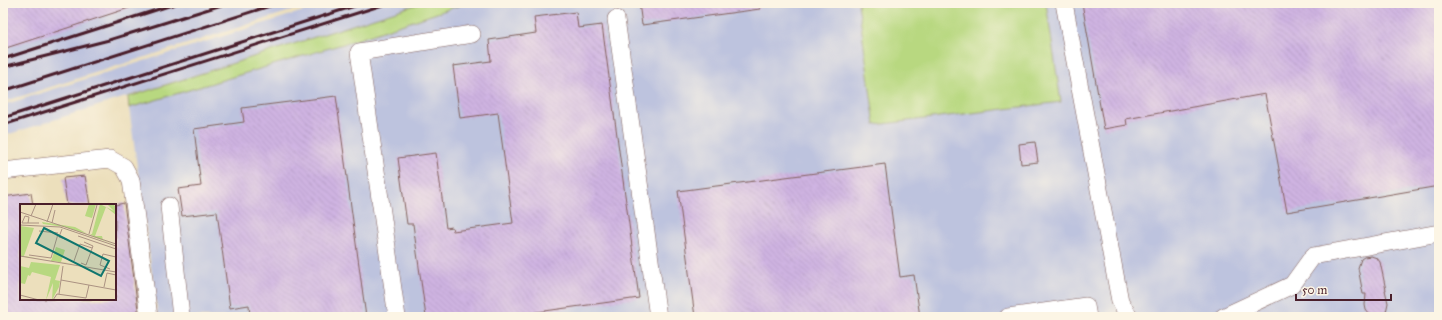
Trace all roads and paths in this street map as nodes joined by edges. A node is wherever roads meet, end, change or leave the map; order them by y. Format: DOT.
graph roads {
  1 [pos="1064,3"];
  2 [pos="616,19"];
  3 [pos="472,34"];
  4 [pos="3,171"];
  5 [pos="169,206"];
  6 [pos="1439,233"];
  7 [pos="149,317"];
  8 [pos="181,317"];
  9 [pos="397,317"];
  10 [pos="658,317"];
  11 [pos="1008,317"];
  12 [pos="1088,317"];
  13 [pos="1129,317"];
  14 [pos="1223,317"];
  1 -- 13 [label="lane"];
  2 -- 10 [label="lane"];
  3 -- 9 [label="lane"];
  4 -- 7 [label="lane"];
  5 -- 8 [label="lane"];
  6 -- 14 [label="lane"];
  11 -- 12 [label="lane"];
}
